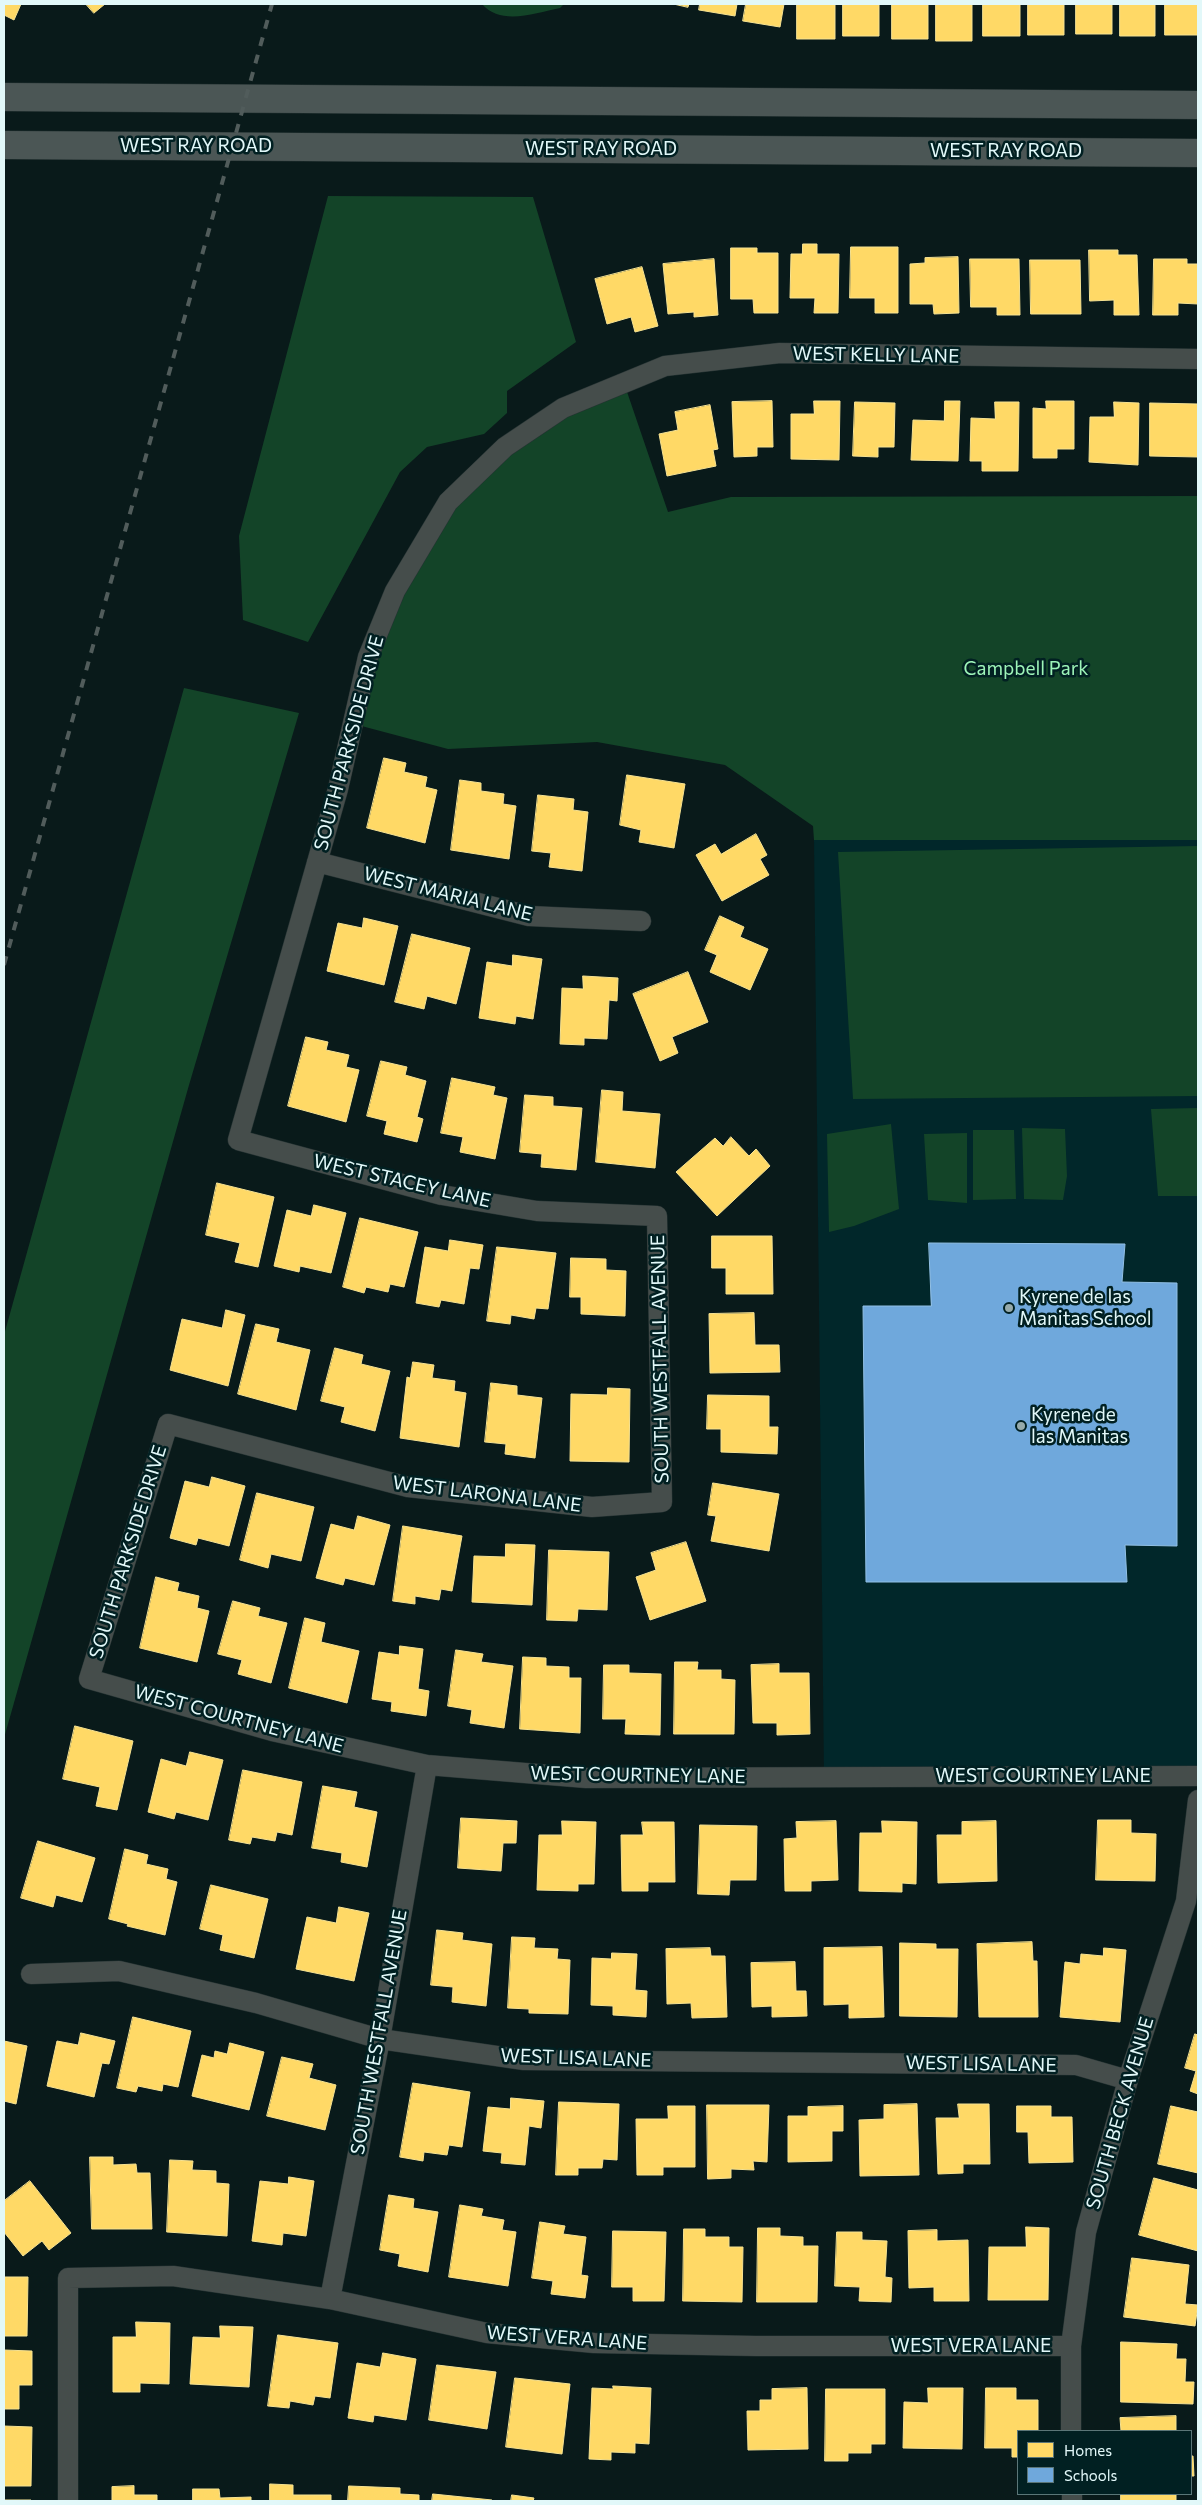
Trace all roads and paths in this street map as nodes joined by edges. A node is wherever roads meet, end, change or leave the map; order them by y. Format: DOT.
graph roads {
  1 [pos="4,97"];
  2 [pos="1198,105"];
  3 [pos="4,145"];
  4 [pos="1198,153"];
  5 [pos="1198,359"];
  6 [pos="563,408"];
  7 [pos="317,862"];
  8 [pos="641,922"];
  9 [pos="238,1140"];
  10 [pos="657,1216"];
  11 [pos="168,1424"];
  12 [pos="662,1502"];
  13 [pos="89,1680"];
  14 [pos="427,1765"];
  15 [pos="1198,1776"];
  16 [pos="1198,1800"];
  17 [pos="31,1974"];
  18 [pos="380,2039"];
  19 [pos="1128,2080"];
  20 [pos="330,2299"];
  21 [pos="1070,2346"];
  22 [pos="1071,2430"];
  23 [pos="68,2501"];
  1 -- 2 [label="main road"];
  3 -- 4 [label="main road, WEST RAY ROAD"];
  5 -- 6 [label="street, WEST KELLY LANE"];
  6 -- 7 [label="street, SOUTH PARKSIDE DRIVE"];
  7 -- 8 [label="street, WEST MARIA LANE"];
  7 -- 9 [label="street, SOUTH PARKSIDE DRIVE"];
  9 -- 10 [label="street, WEST STACEY LANE"];
  10 -- 12 [label="street, SOUTH WESTFALL AVENUE"];
  11 -- 12 [label="street, WEST LARONA LANE"];
  11 -- 13 [label="street, SOUTH PARKSIDE DRIVE"];
  13 -- 14 [label="street, WEST COURTNEY LANE"];
  14 -- 15 [label="street, WEST COURTNEY LANE"];
  14 -- 18 [label="street, SOUTH WESTFALL AVENUE"];
  16 -- 19 [label="street, SOUTH BECK AVENUE"];
  17 -- 18 [label="street, WEST LISA LANE"];
  18 -- 19 [label="street, WEST LISA LANE"];
  18 -- 20 [label="street, SOUTH WESTFALL AVENUE"];
  19 -- 21 [label="street, SOUTH BECK AVENUE"];
  20 -- 21 [label="street, WEST VERA LANE"];
  20 -- 23 [label="street, WEST VERA LANE"];
  21 -- 22 [label="street, SOUTH BECK AVENUE"];
}
